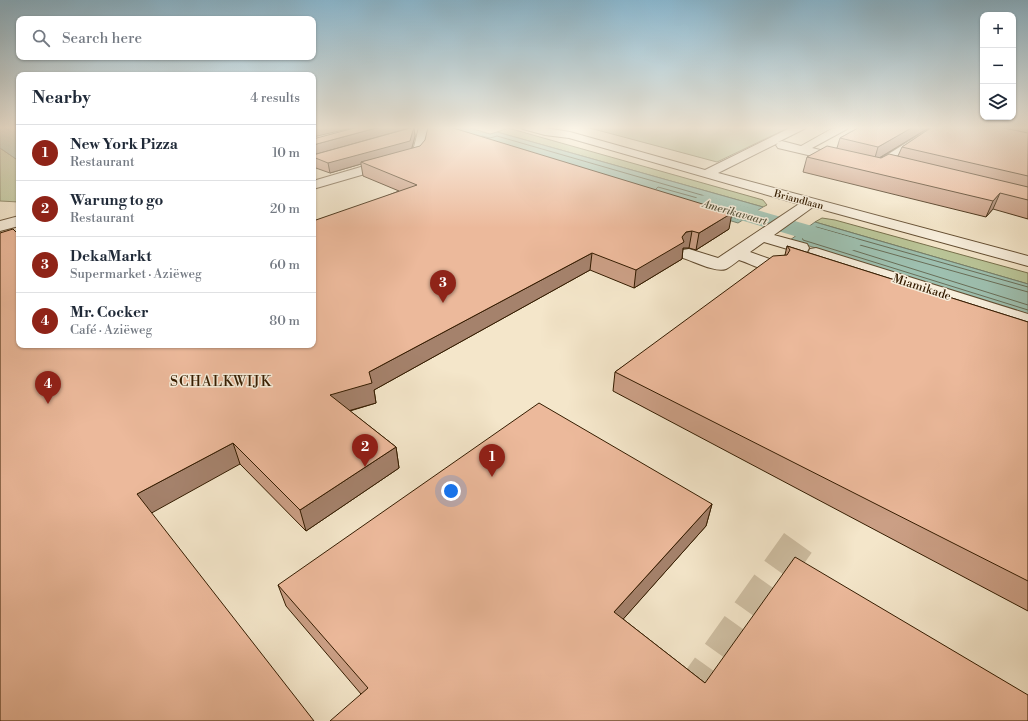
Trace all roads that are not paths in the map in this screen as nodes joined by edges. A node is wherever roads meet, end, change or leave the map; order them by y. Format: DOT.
graph roads {
  1 [pos="353,161"];
  2 [pos="376,161"];
  3 [pos="399,161"];
  4 [pos="659,161"];
  5 [pos="733,161"];
  6 [pos="849,161"];
  7 [pos="886,161"];
  8 [pos="395,162"];
  9 [pos="882,163"];
  10 [pos="373,168"];
  11 [pos="904,168"];
  12 [pos="706,174"];
  13 [pos="347,176"];
  14 [pos="316,184"];
  15 [pos="811,202"];
  16 [pos="16,222"];
  17 [pos="0,226"];
  18 [pos="16,230"];
  19 [pos="0,232"];
  20 [pos="763,235"];
  21 [pos="689,254"];
  22 [pos="736,254"];
  23 [pos="1028,261"];
  24 [pos="775,267"];
  25 [pos="1028,320"];
  1 -- 13 [label="street"];
  2 -- 10 [label="street"];
  3 -- 8 [label="street"];
  4 -- 12 [label="street, Briandlaan"];
  5 -- 12 [label="street"];
  6 -- 9 [label="street"];
  7 -- 9 [label="street"];
  8 -- 10 [label="street"];
  9 -- 11 [label="street"];
  10 -- 13 [label="street"];
  12 -- 15 [label="street, Briandlaan"];
  13 -- 14 [label="street"];
  15 -- 20 [label="street"];
  15 -- 23 [label="street, Briandlaan"];
  16 -- 17 [label="street"];
  18 -- 19 [label="street"];
  20 -- 22 [label="street"];
  20 -- 25 [label="street, Miamikade"];
  21 -- 22 [label="street"];
  22 -- 24 [label="street"];
}
